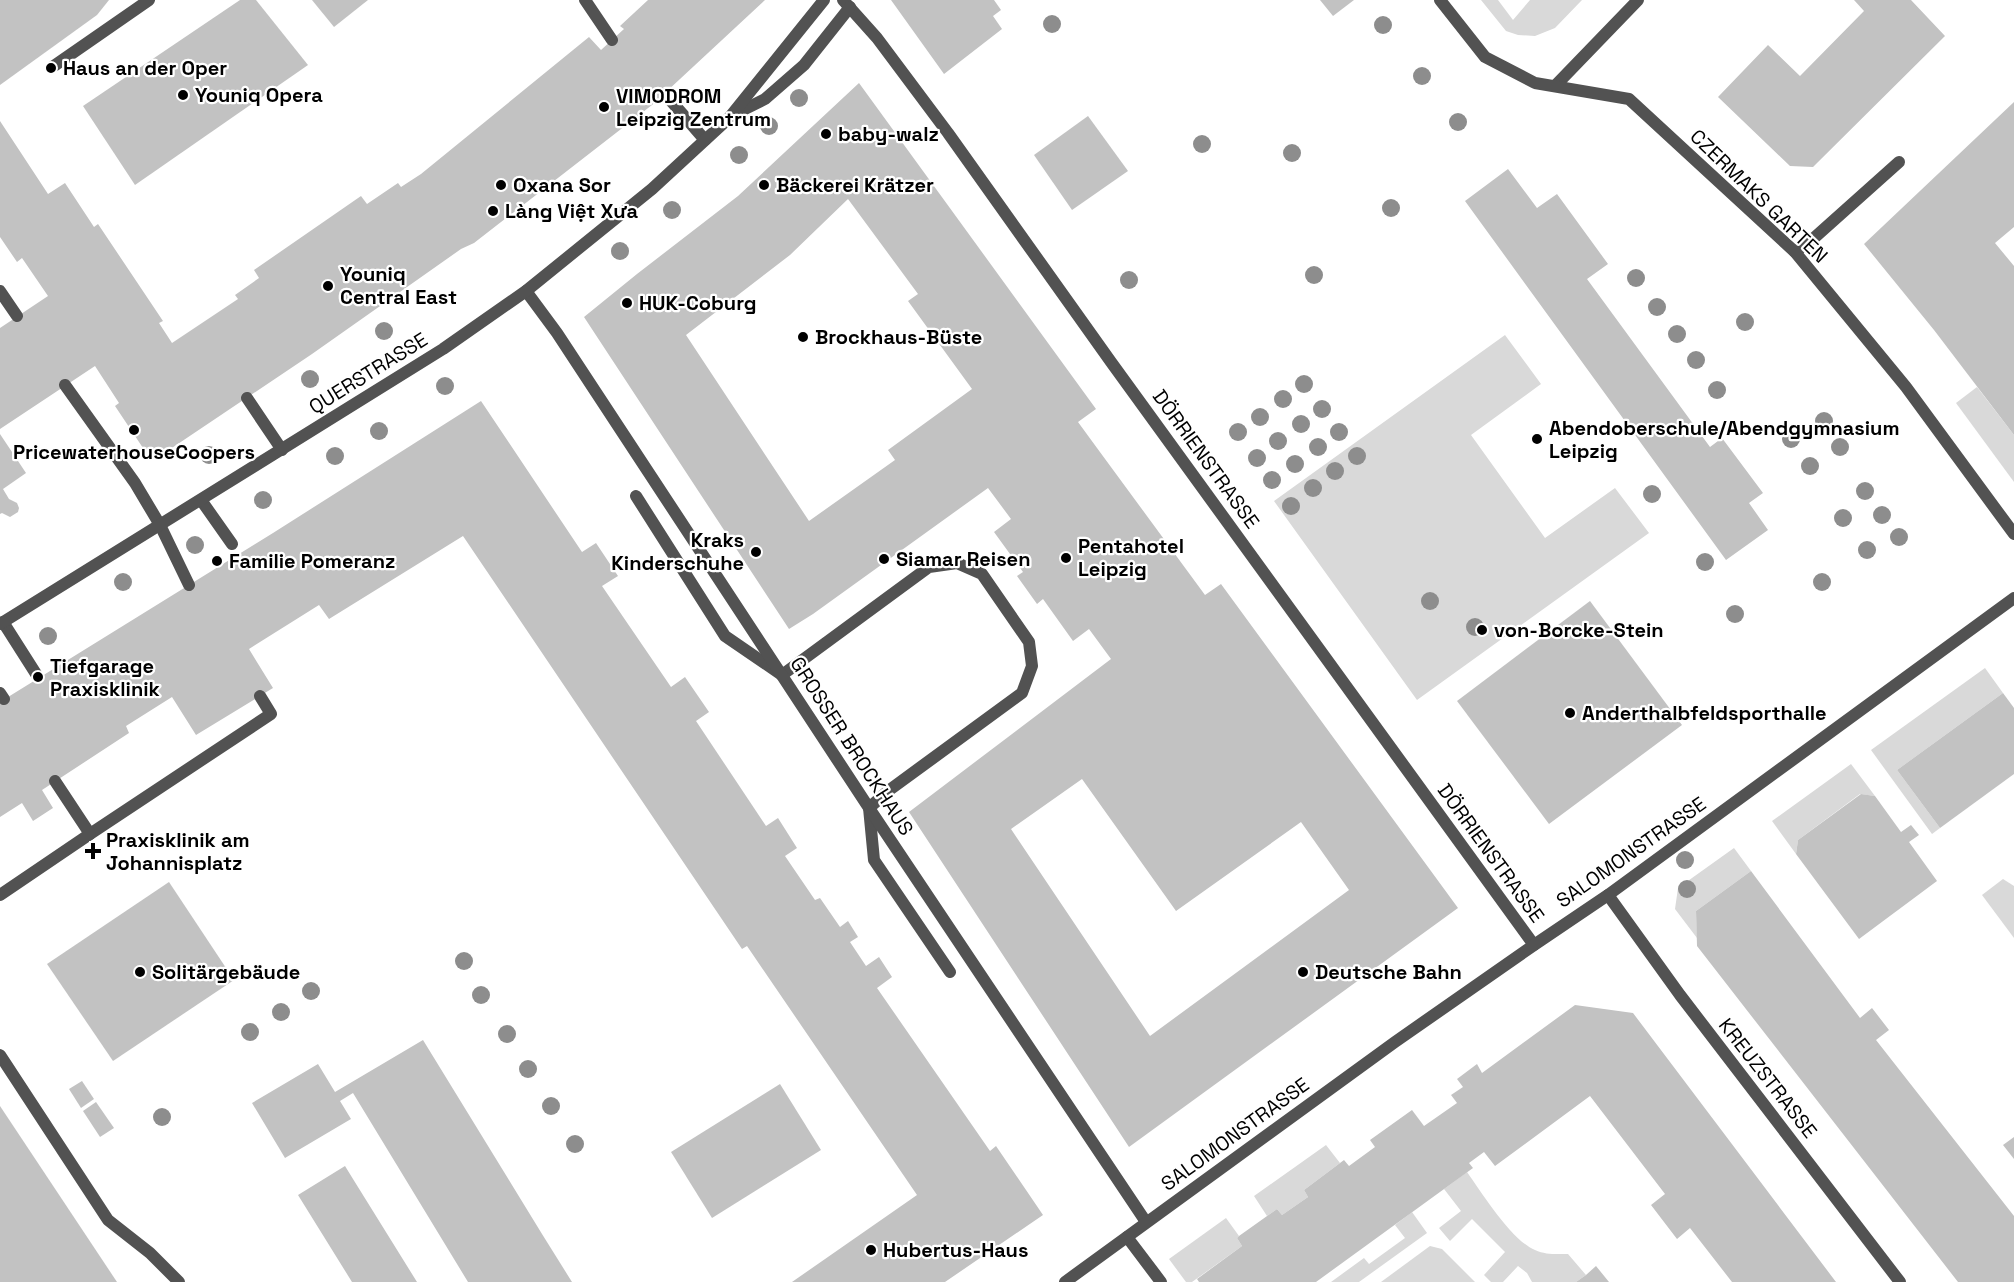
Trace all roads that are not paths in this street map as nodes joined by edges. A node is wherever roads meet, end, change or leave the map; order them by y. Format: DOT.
graph roads {
  1 [pos="149,0"];
  2 [pos="585,0"];
  3 [pos="824,0"];
  4 [pos="1440,0"];
  5 [pos="1638,0"];
  6 [pos="847,4"];
  7 [pos="612,40"];
  8 [pos="51,68"];
  9 [pos="1555,86"];
  10 [pos="665,94"];
  11 [pos="729,118"];
  12 [pos="705,140"];
  13 [pos="1899,162"];
  14 [pos="1795,252"];
  15 [pos="0,291"];
  16 [pos="526,291"];
  17 [pos="17,316"];
  18 [pos="65,386"];
  19 [pos="247,398"];
  20 [pos="282,450"];
  21 [pos="636,496"];
  22 [pos="201,500"];
  23 [pos="160,525"];
  24 [pos="2014,534"];
  25 [pos="232,544"];
  26 [pos="189,585"];
  27 [pos="2014,598"];
  28 [pos="1,623"];
  29 [pos="782,675"];
  30 [pos="38,677"];
  31 [pos="260,696"];
  32 [pos="55,782"];
  33 [pos="869,808"];
  34 [pos="90,834"];
  35 [pos="0,895"];
  36 [pos="1608,895"];
  37 [pos="1534,945"];
  38 [pos="950,972"];
  39 [pos="0,1055"];
  40 [pos="1146,1222"];
  41 [pos="1127,1237"];
  42 [pos="179,1282"];
  43 [pos="1065,1282"];
  44 [pos="1161,1282"];
  45 [pos="1900,1282"];
  1 -- 8 [label="street"];
  2 -- 7 [label="street"];
  3 -- 11 [label="street, QUERSTRASSE"];
  4 -- 9 [label="street, CZERMAKS GARTEN"];
  5 -- 9 [label="street"];
  6 -- 11 [label="street, QUERSTRASSE"];
  6 -- 37 [label="street, DÖRRIENSTRASSE"];
  9 -- 14 [label="street, CZERMAKS GARTEN"];
  10 -- 12 [label="street"];
  11 -- 12 [label="street, QUERSTRASSE"];
  12 -- 16 [label="street, QUERSTRASSE"];
  13 -- 14 [label="street"];
  14 -- 24 [label="street, CZERMAKS GARTEN"];
  15 -- 17 [label="street"];
  16 -- 20 [label="street, QUERSTRASSE"];
  16 -- 29 [label="street, GROSSER BROCKHAUS"];
  18 -- 23 [label="street"];
  19 -- 20 [label="street"];
  20 -- 22 [label="street, QUERSTRASSE"];
  21 -- 29 [label="street"];
  22 -- 23 [label="street, QUERSTRASSE"];
  22 -- 25 [label="street"];
  23 -- 26 [label="street"];
  23 -- 28 [label="street, QUERSTRASSE"];
  27 -- 36 [label="street, SALOMONSTRASSE"];
  28 -- 30 [label="street"];
  29 -- 33 [label="street, GROSSER BROCKHAUS"];
  29 -- 33 [label="street"];
  31 -- 34 [label="street"];
  32 -- 34 [label="street"];
  33 -- 38 [label="street"];
  33 -- 40 [label="street, GROSSER BROCKHAUS"];
  34 -- 35 [label="street"];
  36 -- 37 [label="street, SALOMONSTRASSE"];
  36 -- 45 [label="street, KREUZSTRASSE"];
  37 -- 40 [label="street, SALOMONSTRASSE"];
  39 -- 42 [label="street"];
  40 -- 41 [label="street, SALOMONSTRASSE"];
  41 -- 43 [label="street, SALOMONSTRASSE"];
  41 -- 44 [label="street"];
}
